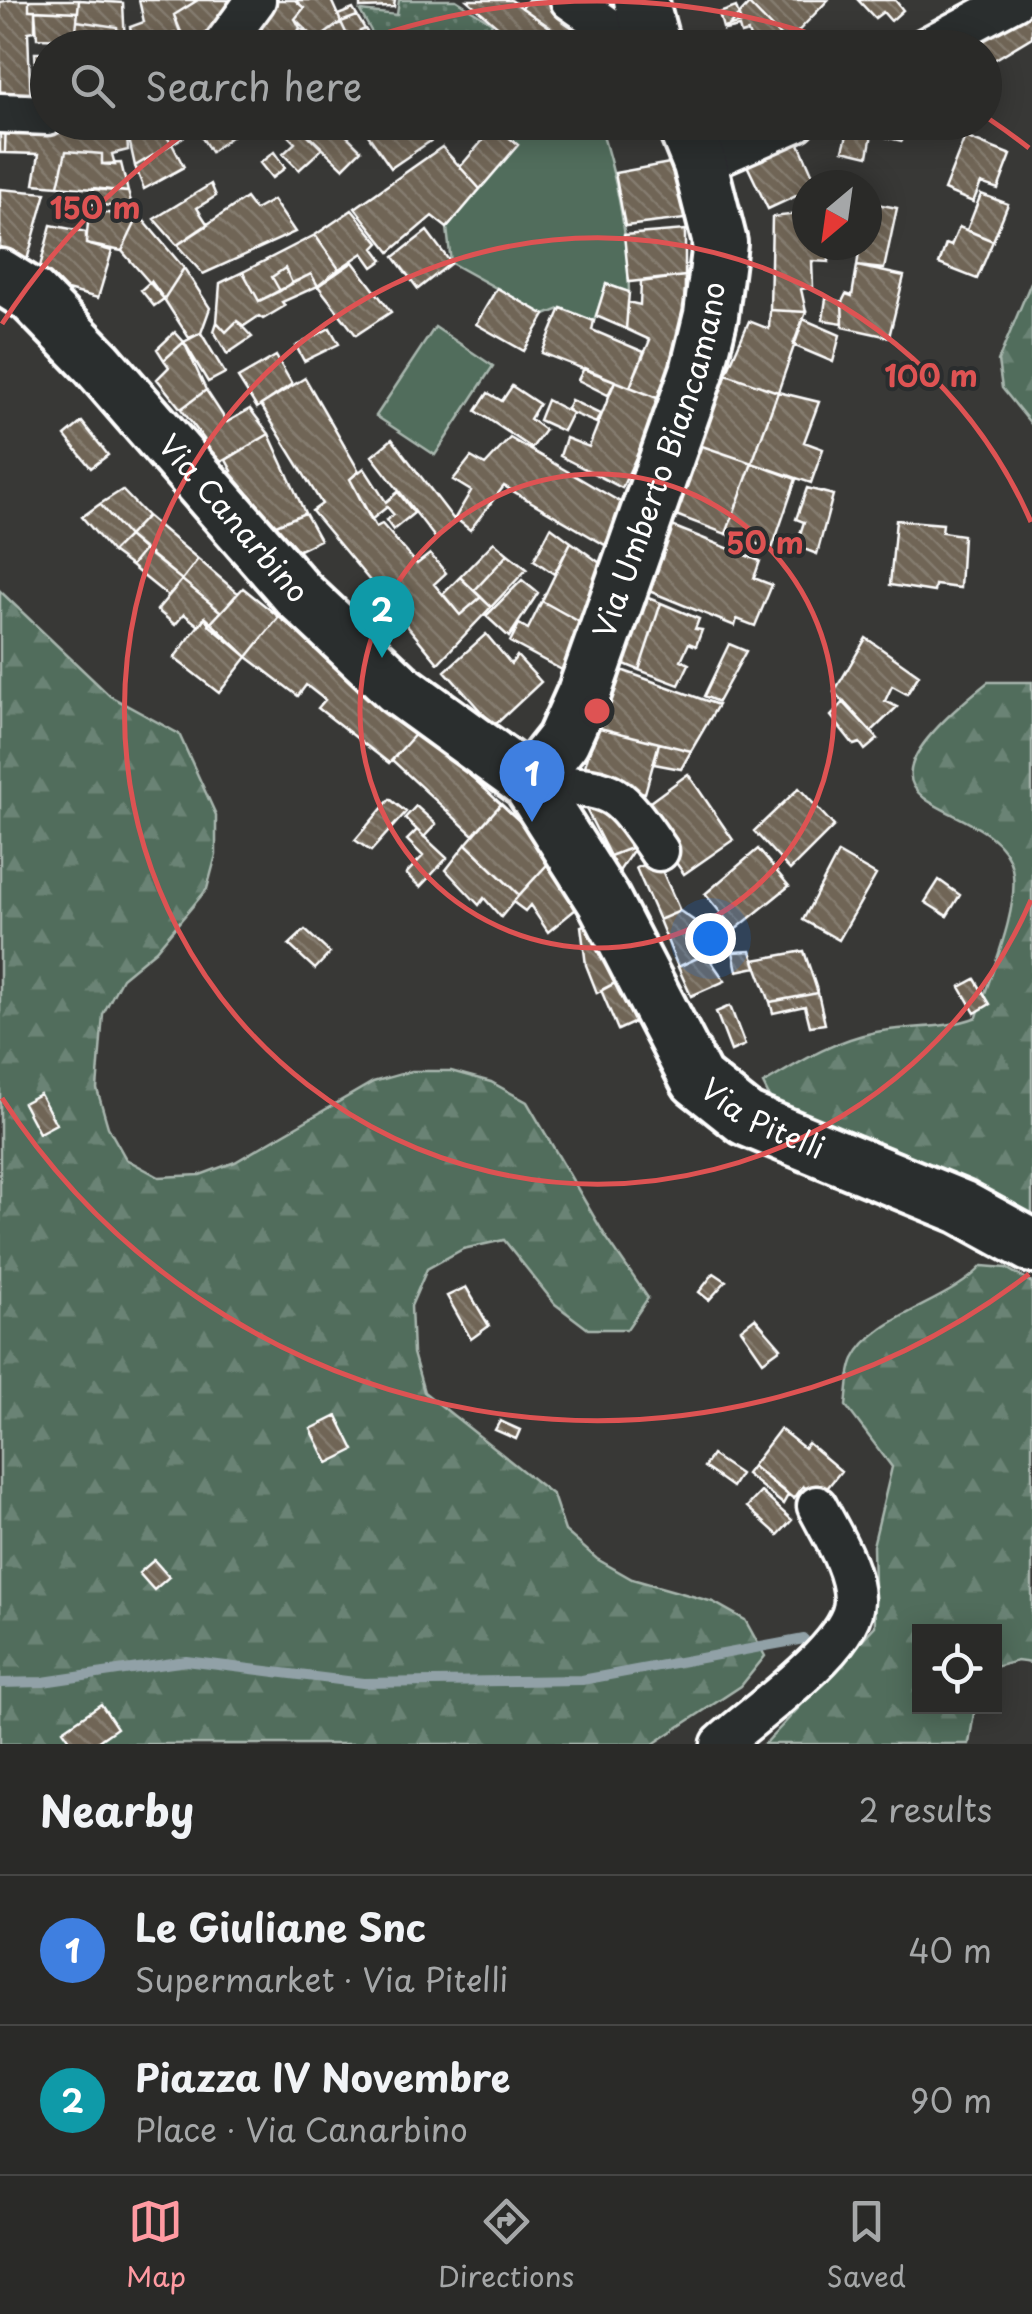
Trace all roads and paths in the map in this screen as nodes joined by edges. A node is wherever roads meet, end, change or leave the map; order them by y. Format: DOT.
graph roads {
  1 [pos="256,0"];
  2 [pos="570,0"];
  3 [pos="1015,0"];
  4 [pos="647,26"];
  5 [pos="234,30"];
  6 [pos="613,30"];
  7 [pos="621,30"];
  8 [pos="959,30"];
  9 [pos="0,113"];
  10 [pos="30,115"];
  11 [pos="692,143"];
  12 [pos="0,276"];
  13 [pos="529,783"];
  14 [pos="659,851"];
  15 [pos="1032,1246"];
  16 [pos="817,1506"];
  17 [pos="721,1744"];
  1 -- 5 [label="street"];
  2 -- 6 [label="street"];
  3 -- 8 [label="street"];
  4 -- 7 [label="street"];
  9 -- 10 [label="street"];
  11 -- 13 [label="street, Via Umberto Biancamano"];
  12 -- 13 [label="street, Via Canarbino"];
  13 -- 14 [label="street"];
  13 -- 15 [label="street, Via Pitelli"];
  16 -- 17 [label="street"];
}
